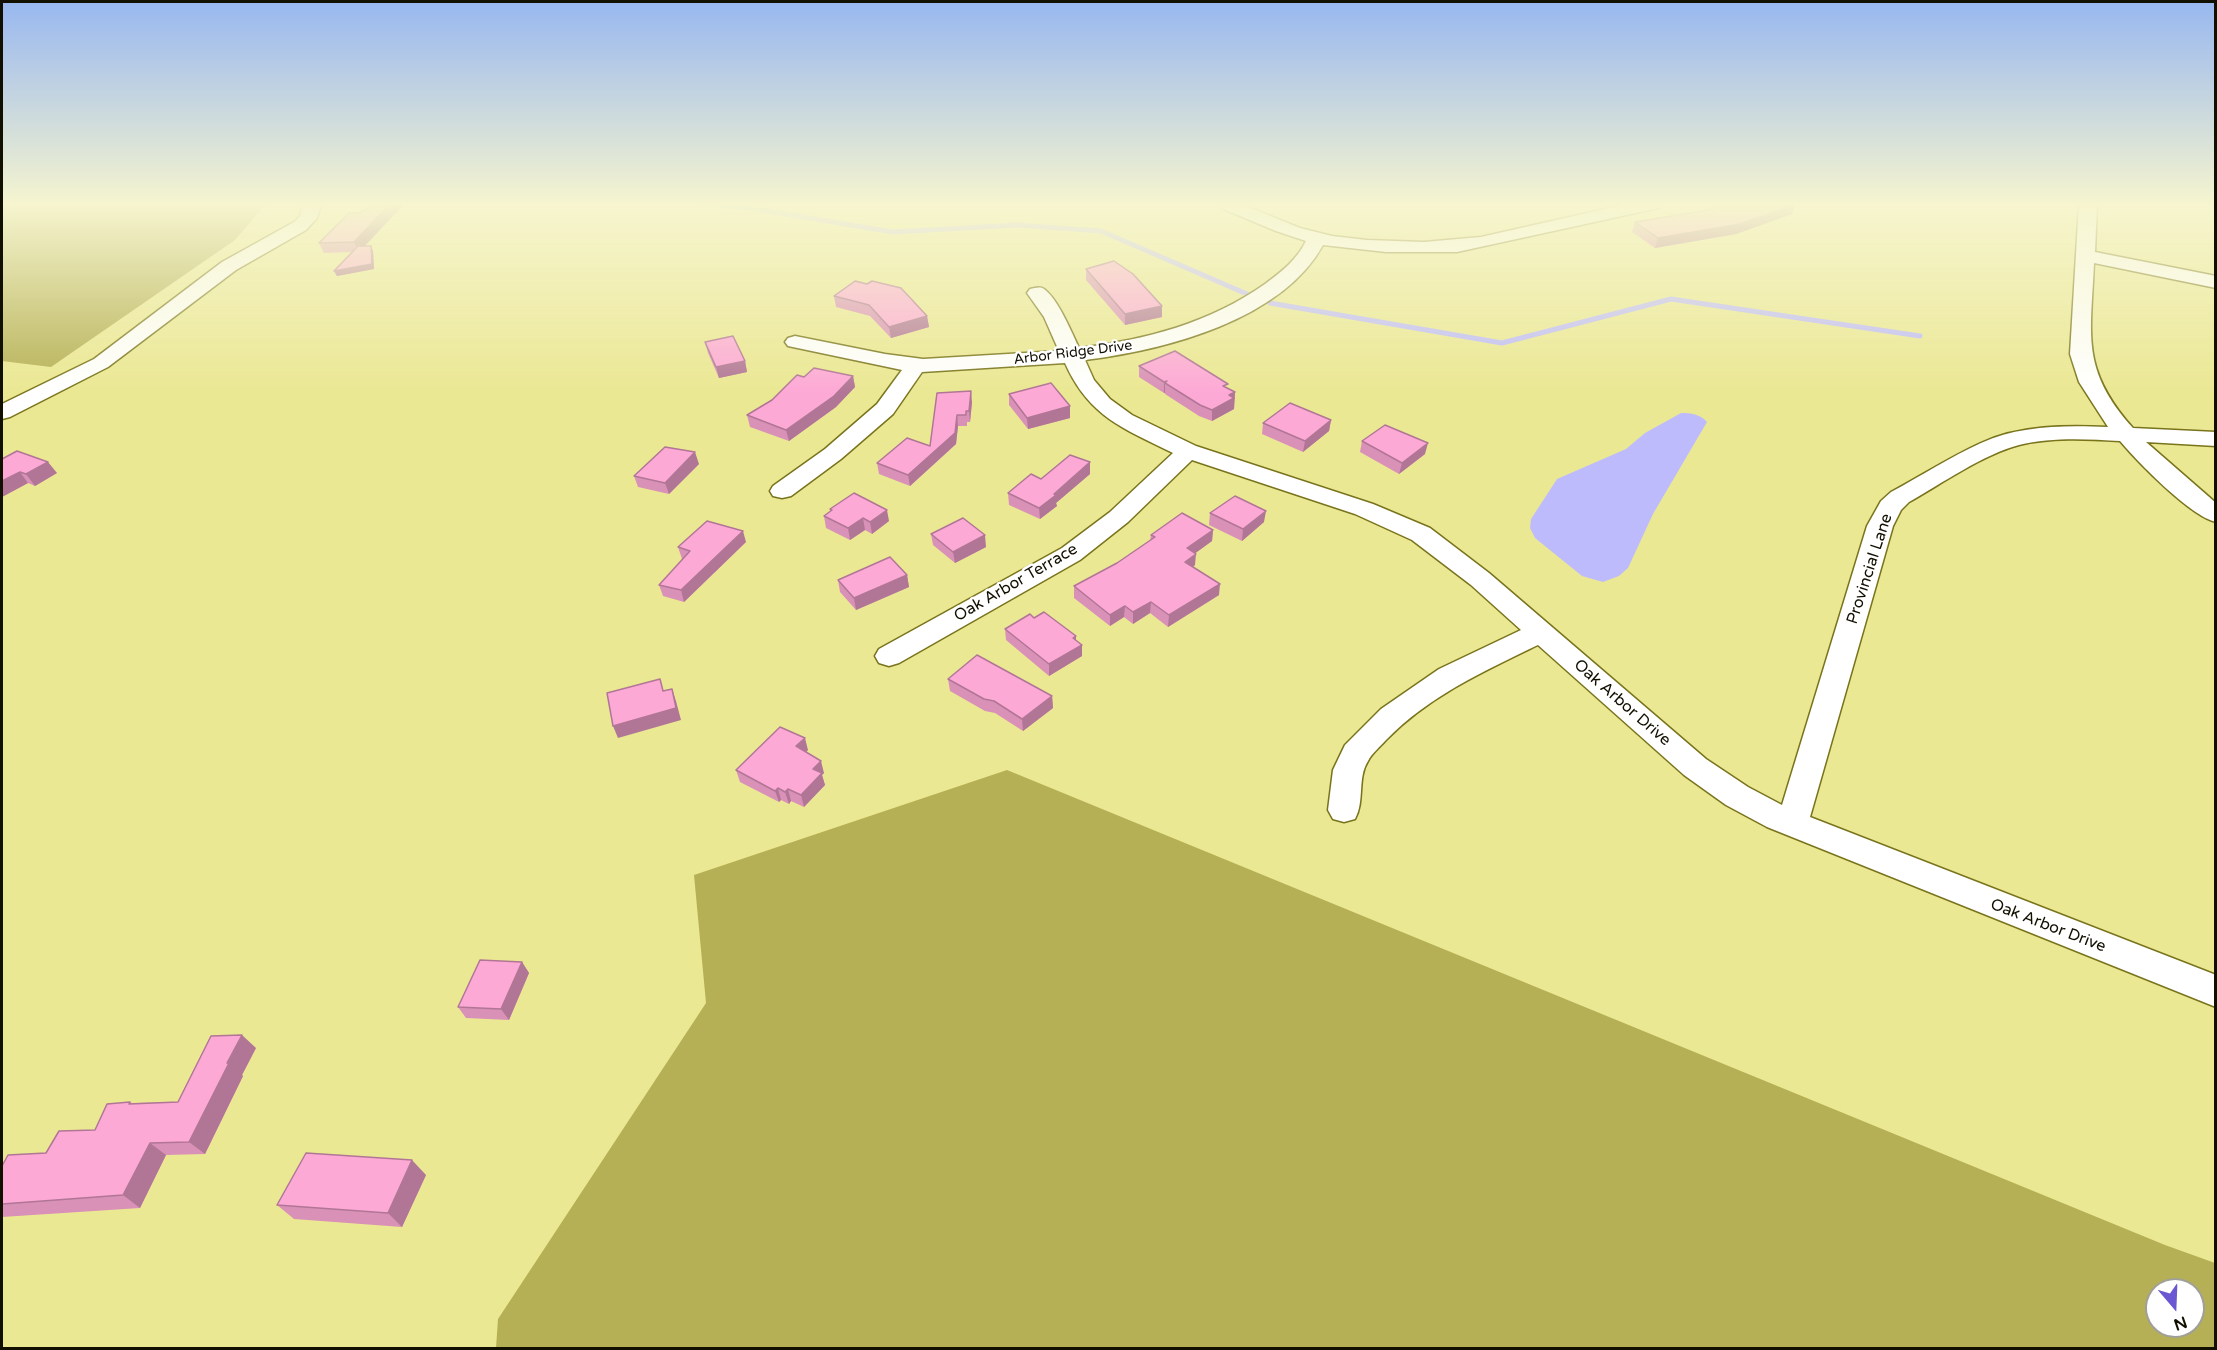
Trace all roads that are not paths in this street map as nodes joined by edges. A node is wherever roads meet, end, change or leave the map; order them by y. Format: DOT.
graph roads {
  1 [pos="228,267"];
  2 [pos="1297,267"];
  3 [pos="2083,267"];
  4 [pos="2143,267"];
  5 [pos="2216,282"];
  6 [pos="1037,293"];
  7 [pos="795,342"];
  8 [pos="1074,355"];
  9 [pos="916,365"];
  10 [pos="2,412"];
  11 [pos="2128,435"];
  12 [pos="2216,439"];
  13 [pos="1188,451"];
  14 [pos="782,491"];
  15 [pos="2216,515"];
  16 [pos="1541,632"];
  17 [pos="888,656"];
  18 [pos="1344,810"];
  19 [pos="1792,823"];
  20 [pos="2216,991"];
  1 -- 10 [label="street"];
  2 -- 8 [label="street, Arbor Ridge Drive"];
  3 -- 11 [label="street"];
  4 -- 5 [label="street"];
  6 -- 8 [label="street, Oak Arbor Drive"];
  7 -- 9 [label="street, Arbor Ridge Drive"];
  8 -- 9 [label="street, Arbor Ridge Drive"];
  8 -- 13 [label="street, Oak Arbor Drive"];
  9 -- 14 [label="street"];
  11 -- 12 [label="street, Provincial Lane"];
  11 -- 15 [label="street"];
  11 -- 19 [label="street, Provincial Lane"];
  13 -- 16 [label="street, Oak Arbor Drive"];
  13 -- 17 [label="street, Oak Arbor Terrace"];
  16 -- 18 [label="street"];
  16 -- 19 [label="street, Oak Arbor Drive"];
  19 -- 20 [label="street, Oak Arbor Drive"];
}
